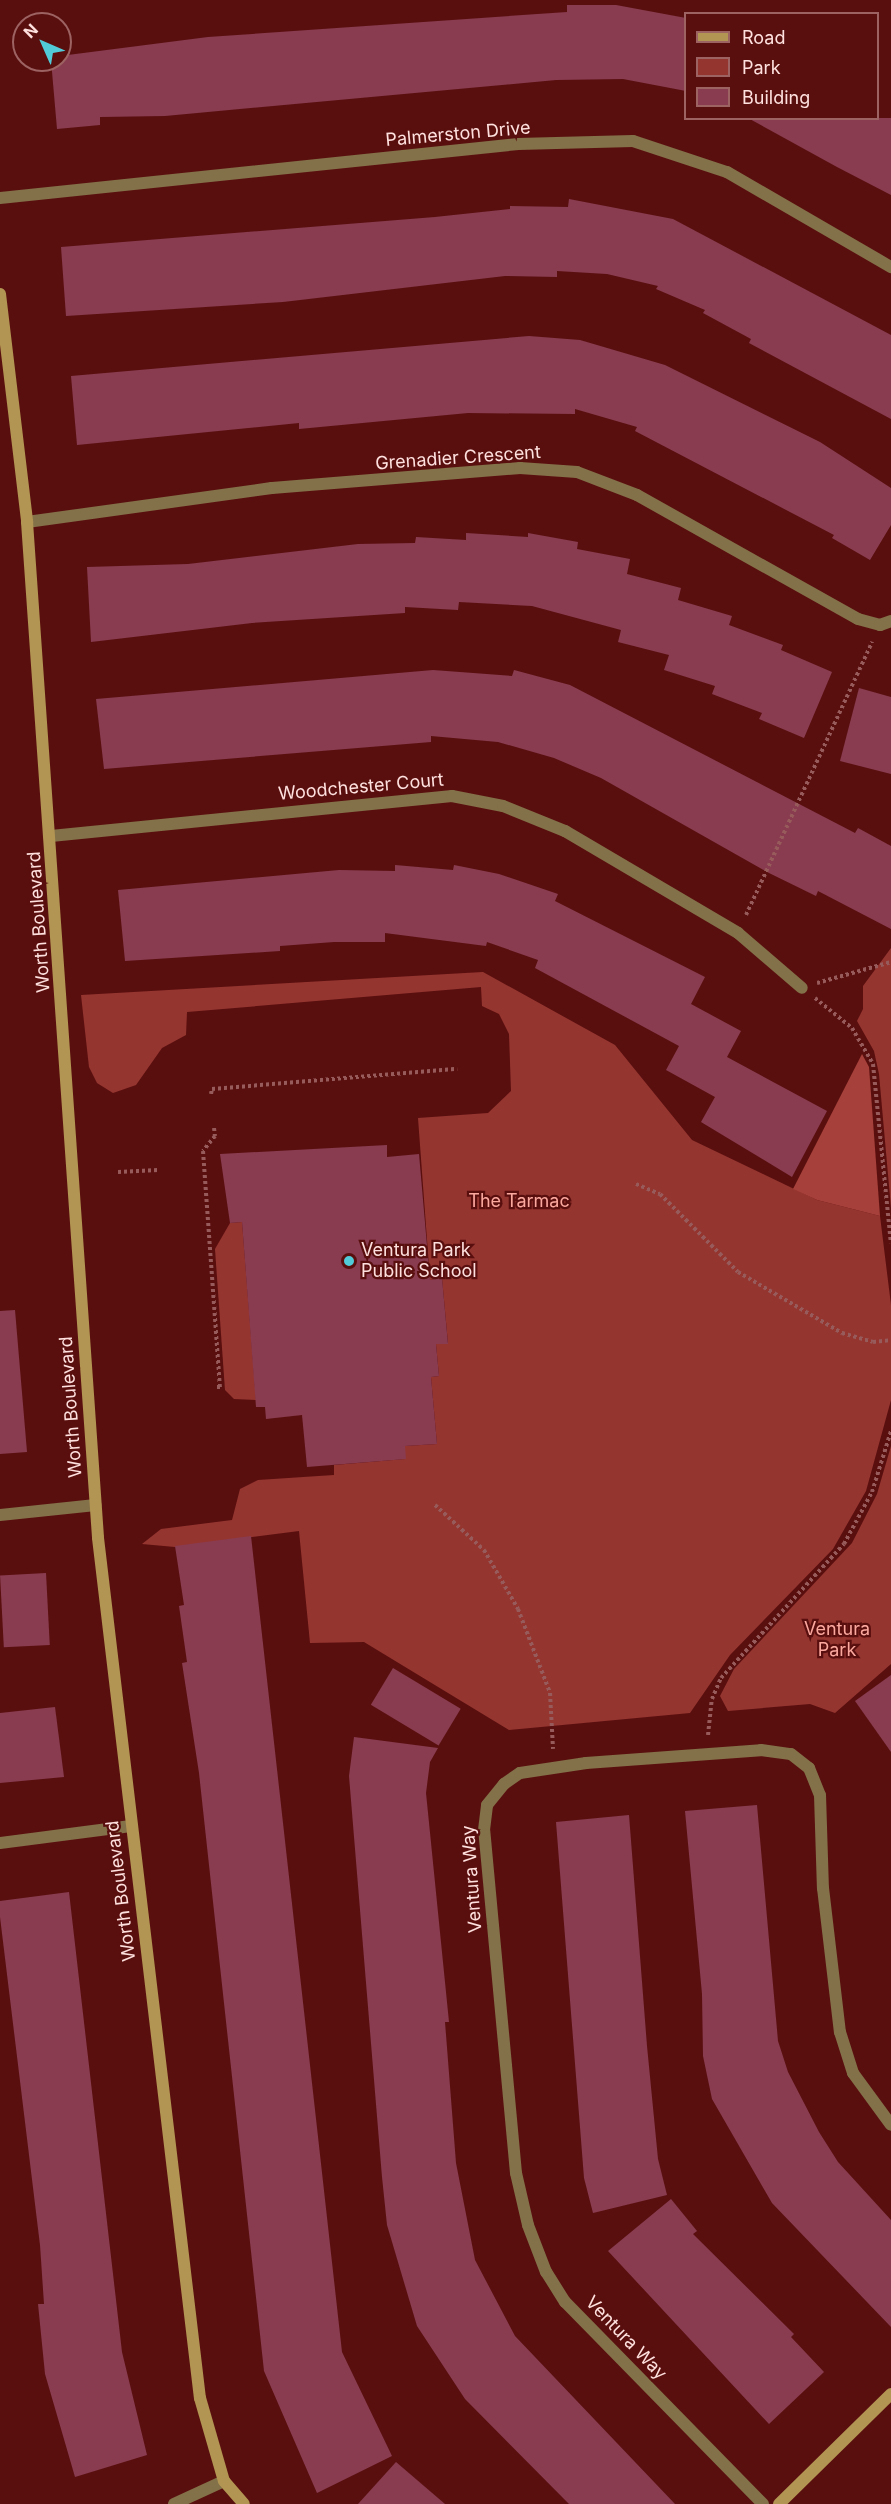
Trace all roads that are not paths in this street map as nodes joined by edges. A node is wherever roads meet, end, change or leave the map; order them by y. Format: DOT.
graph roads {
  1 [pos="0,198"];
  2 [pos="891,267"];
  3 [pos="0,294"];
  4 [pos="27,522"];
  5 [pos="885,623"];
  6 [pos="51,836"];
  7 [pos="802,988"];
  8 [pos="95,1504"];
  9 [pos="0,1515"];
  10 [pos="131,1826"];
  11 [pos="0,1843"];
  12 [pos="891,2125"];
  13 [pos="891,2394"];
  14 [pos="224,2481"];
  15 [pos="174,2504"];
  16 [pos="244,2504"];
  17 [pos="763,2504"];
  18 [pos="778,2504"];
  1 -- 2 [label="street, Palmerston Drive"];
  3 -- 4 [label="street, Worth Boulevard"];
  4 -- 5 [label="street, Grenadier Crescent"];
  4 -- 6 [label="street, Worth Boulevard"];
  6 -- 7 [label="street, Woodchester Court"];
  6 -- 8 [label="street, Worth Boulevard"];
  8 -- 9 [label="street"];
  8 -- 10 [label="street, Worth Boulevard"];
  10 -- 11 [label="street"];
  10 -- 14 [label="street, Worth Boulevard"];
  12 -- 17 [label="street, Ventura Way"];
  13 -- 18 [label="street"];
  14 -- 15 [label="street"];
  14 -- 16 [label="street, Worth Boulevard"];
}
